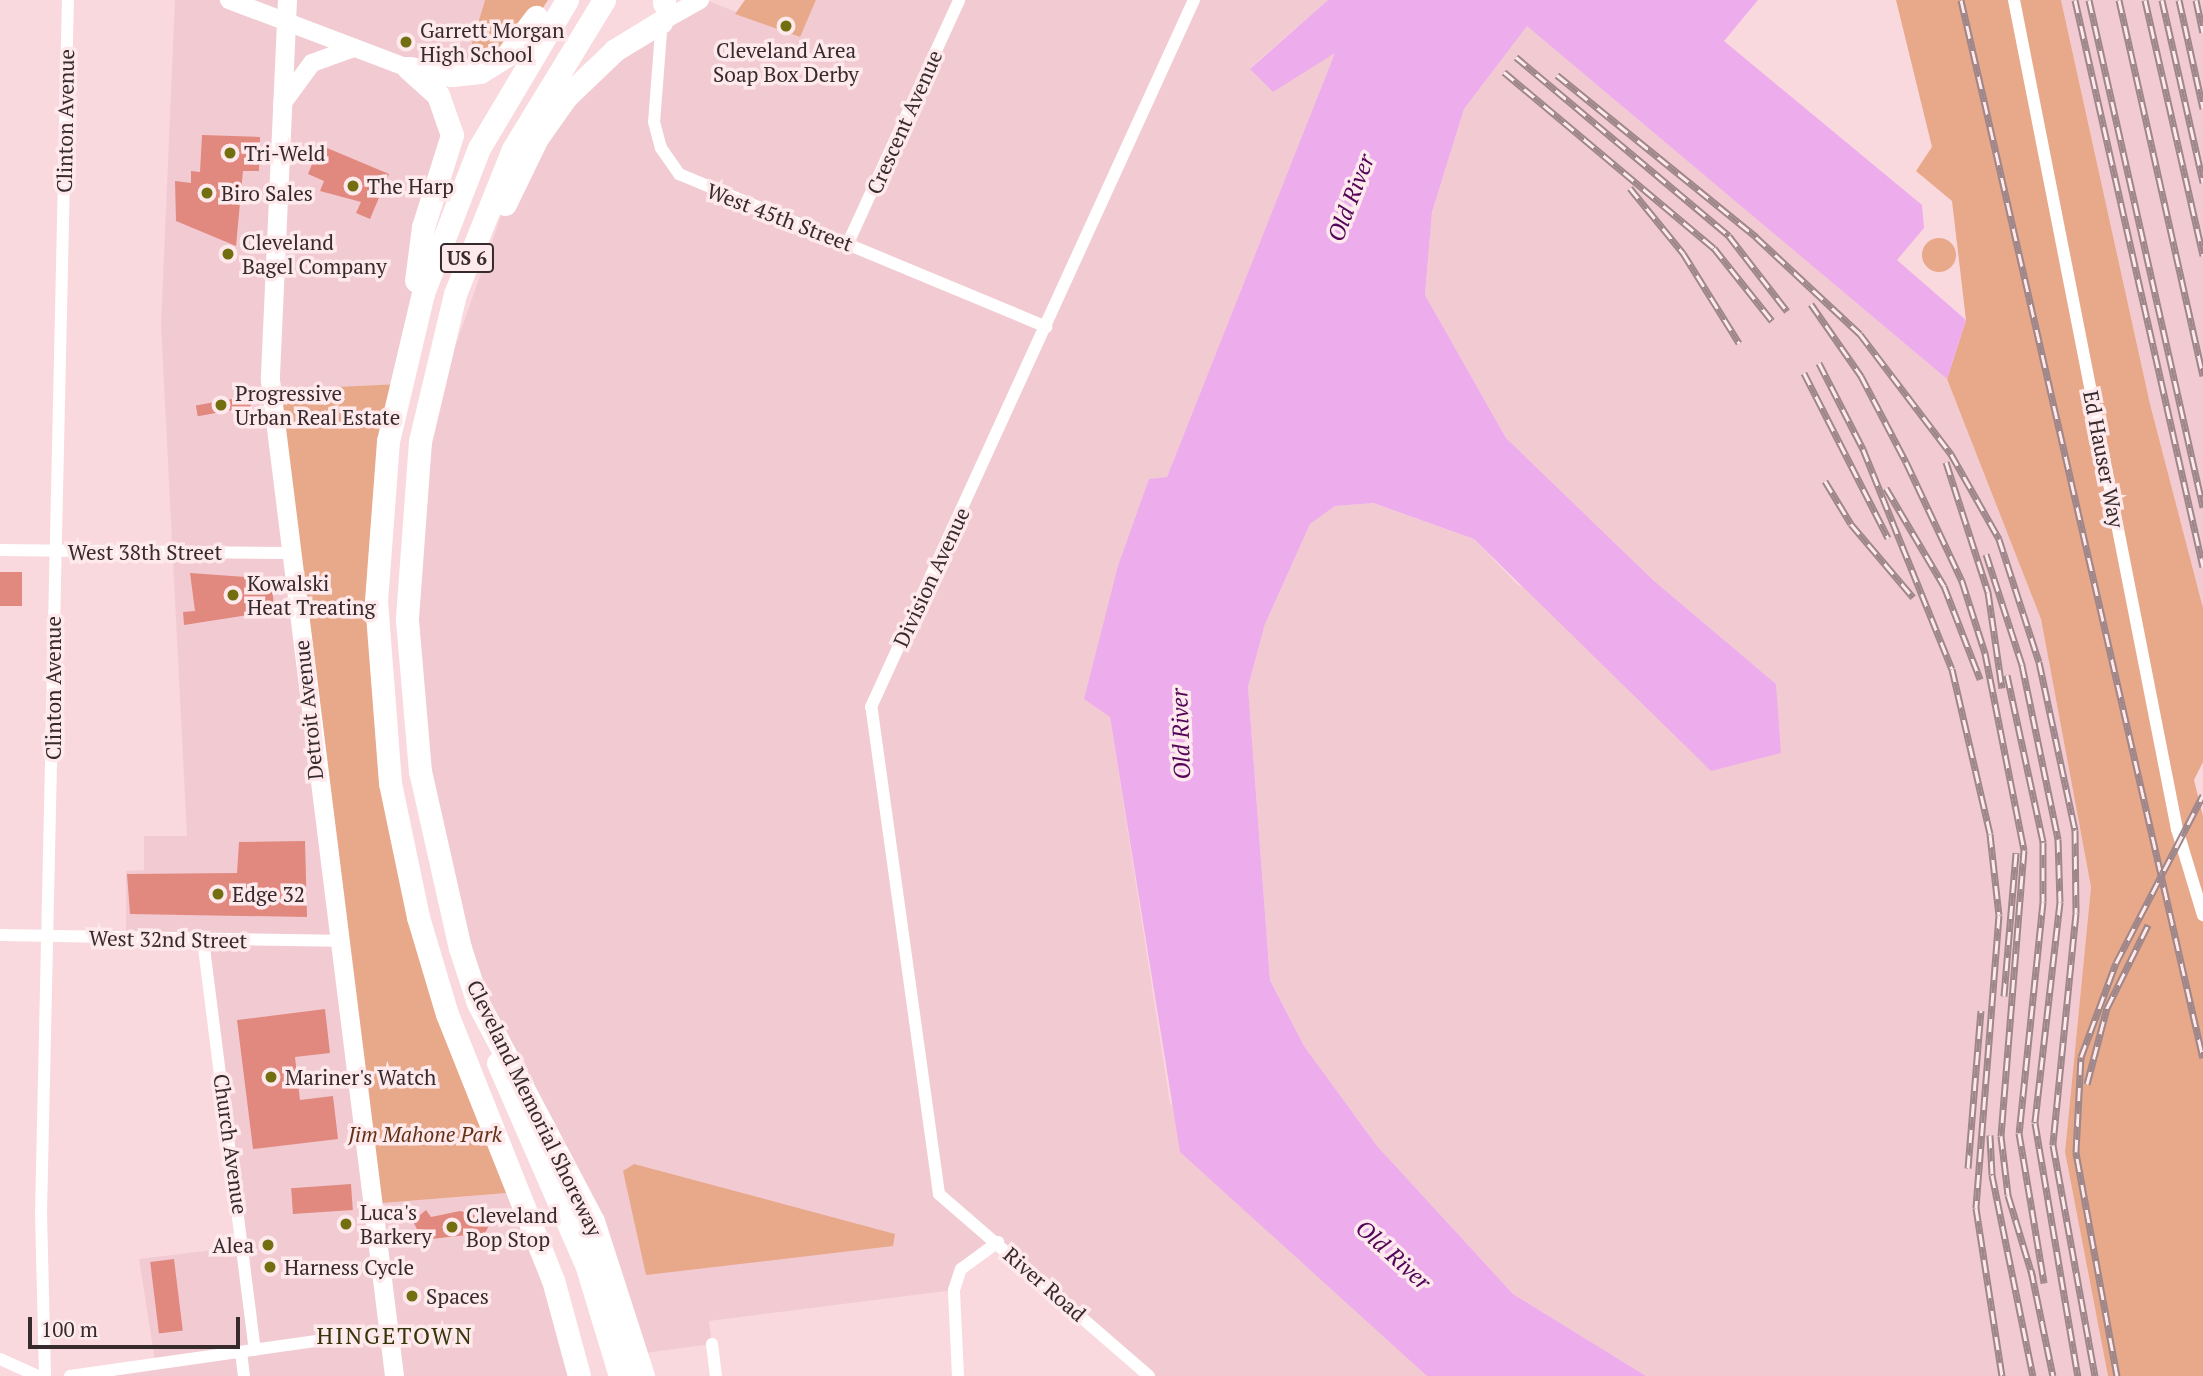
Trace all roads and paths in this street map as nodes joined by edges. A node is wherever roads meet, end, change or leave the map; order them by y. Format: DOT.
graph roads {
  1 [pos="68,0"];
  2 [pos="229,0"];
  3 [pos="287,0"];
  4 [pos="548,0"];
  5 [pos="566,0"];
  6 [pos="604,0"];
  7 [pos="700,0"];
  8 [pos="959,0"];
  9 [pos="1194,0"];
  10 [pos="2014,0"];
  11 [pos="665,6"];
  12 [pos="285,22"];
  13 [pos="354,48"];
  14 [pos="408,68"];
  15 [pos="282,104"];
  16 [pos="848,243"];
  17 [pos="1046,327"];
  18 [pos="409,343"];
  19 [pos="409,543"];
  20 [pos="0,550"];
  21 [pos="54,552"];
  22 [pos="291,553"];
  23 [pos="2203,915"];
  24 [pos="0,935"];
  25 [pos="50,936"];
  26 [pos="203,940"];
  27 [pos="336,941"];
  28 [pos="478,1003"];
  29 [pos="475,1086"];
  30 [pos="939,1194"];
  31 [pos="998,1242"];
  32 [pos="387,1331"];
  33 [pos="712,1344"];
  34 [pos="255,1350"];
  35 [pos="242,1352"];
  36 [pos="0,1359"];
  37 [pos="38,1376"];
  38 [pos="46,1376"];
  39 [pos="70,1376"];
  40 [pos="244,1376"];
  41 [pos="394,1376"];
  42 [pos="579,1376"];
  43 [pos="607,1376"];
  44 [pos="620,1376"];
  45 [pos="643,1376"];
  46 [pos="716,1376"];
  47 [pos="958,1376"];
  48 [pos="1149,1376"];
  1 -- 21 [label="street, Clinton Avenue"];
  2 -- 12 [label="main road"];
  3 -- 12 [label="main road, Detroit Avenue"];
  4 -- 14 [label="highway"];
  5 -- 18 [label="highway, Cleveland Memorial Shoreway / US 6"];
  6 -- 19 [label="highway, Cleveland Memorial Shoreway / US 6"];
  7 -- 11 [label="main road"];
  8 -- 16 [label="street, Crescent Avenue"];
  9 -- 17 [label="street, Division Avenue"];
  10 -- 23 [label="street, Ed Hauser Way"];
  11 -- 16 [label="street, West 45th Street"];
  11 -- 19 [label="highway"];
  12 -- 13 [label="main road"];
  12 -- 15 [label="main road, Detroit Avenue"];
  13 -- 14 [label="main road"];
  13 -- 15 [label="main road"];
  14 -- 18 [label="highway"];
  15 -- 22 [label="main road, Detroit Avenue"];
  16 -- 17 [label="street, West 45th Street"];
  17 -- 30 [label="street, Division Avenue"];
  18 -- 29 [label="highway, Cleveland Memorial Shoreway / US 6"];
  19 -- 28 [label="highway, Cleveland Memorial Shoreway / US 6"];
  20 -- 21 [label="street, West 38th Street"];
  21 -- 22 [label="street, West 38th Street"];
  21 -- 25 [label="street, Clinton Avenue"];
  22 -- 27 [label="main road, Detroit Avenue"];
  24 -- 25 [label="street, West 32nd Street"];
  25 -- 26 [label="street, West 32nd Street"];
  25 -- 38 [label="street, Clinton Avenue"];
  26 -- 27 [label="street, West 32nd Street"];
  26 -- 34 [label="street, Church Avenue"];
  27 -- 32 [label="main road, Detroit Avenue"];
  28 -- 44 [label="highway, US 6"];
  28 -- 45 [label="highway, Cleveland Memorial Shoreway"];
  29 -- 42 [label="highway, Cleveland Memorial Shoreway"];
  29 -- 43 [label="highway, US 6"];
  30 -- 31 [label="street, River Road"];
  31 -- 47 [label="street"];
  31 -- 48 [label="street, River Road"];
  32 -- 34 [label="street"];
  32 -- 41 [label="main road, Detroit Avenue"];
  33 -- 46 [label="street"];
  34 -- 35 [label="street"];
  35 -- 39 [label="street"];
  35 -- 40 [label="street"];
  36 -- 37 [label="street"];
}
